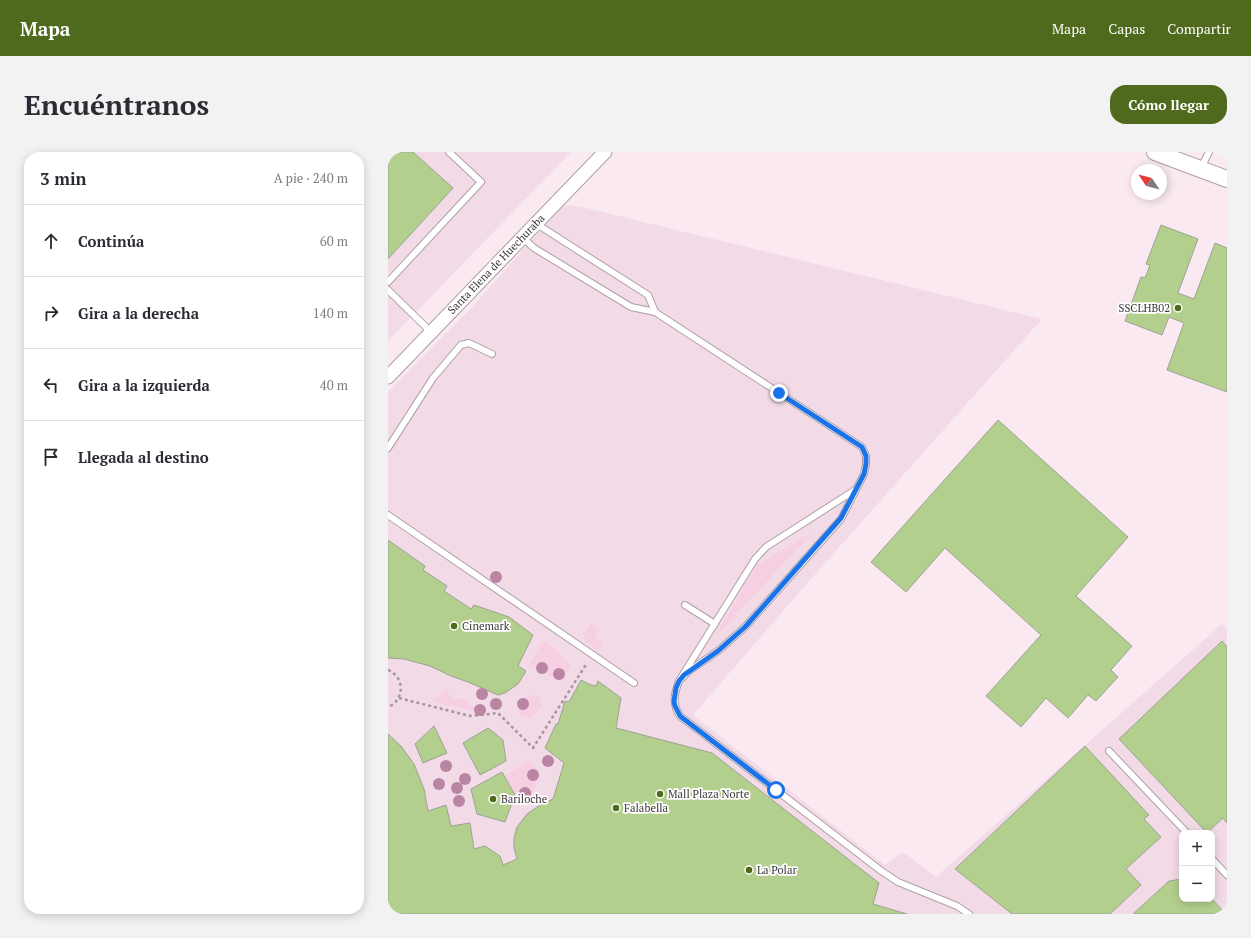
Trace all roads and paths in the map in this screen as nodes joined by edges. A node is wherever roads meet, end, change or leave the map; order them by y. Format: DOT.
graph roads {
  1 [pos="449,152"];
  2 [pos="605,152"];
  3 [pos="1155,152"];
  4 [pos="1209,152"];
  5 [pos="1201,170"];
  6 [pos="1227,179"];
  7 [pos="536,223"];
  8 [pos="522,237"];
  9 [pos="388,282"];
  10 [pos="388,290"];
  11 [pos="655,312"];
  12 [pos="431,332"];
  13 [pos="492,354"];
  14 [pos="388,377"];
  15 [pos="388,448"];
  16 [pos="856,490"];
  17 [pos="388,515"];
  18 [pos="684,604"];
  19 [pos="715,624"];
  20 [pos="592,654"];
  21 [pos="388,670"];
  22 [pos="679,681"];
  23 [pos="634,683"];
  24 [pos="399,698"];
  25 [pos="388,707"];
  26 [pos="1109,751"];
  27 [pos="1184,830"];
  28 [pos="1215,862"];
  29 [pos="1227,875"];
  30 [pos="969,914"];
  1 -- 9 [label="lane"];
  2 -- 7 [label="street, Santa Elena de Huechuraba"];
  3 -- 5 [label="street"];
  4 -- 5 [label="lane"];
  5 -- 6 [label="street"];
  7 -- 8 [label="street, Santa Elena de Huechuraba"];
  7 -- 11 [label="lane"];
  8 -- 11 [label="lane"];
  8 -- 12 [label="street, Santa Elena de Huechuraba"];
  10 -- 12 [label="lane"];
  11 -- 16 [label="lane"];
  12 -- 14 [label="street, Santa Elena de Huechuraba"];
  13 -- 15 [label="lane"];
  16 -- 19 [label="lane"];
  16 -- 22 [label="lane"];
  17 -- 20 [label="lane"];
  18 -- 19 [label="lane"];
  19 -- 22 [label="lane"];
  20 -- 23 [label="lane"];
  20 -- 24 [label="path"];
  21 -- 24 [label="path"];
  22 -- 30 [label="lane"];
  24 -- 25 [label="path"];
  26 -- 27 [label="lane"];
  28 -- 29 [label="lane"];
}
